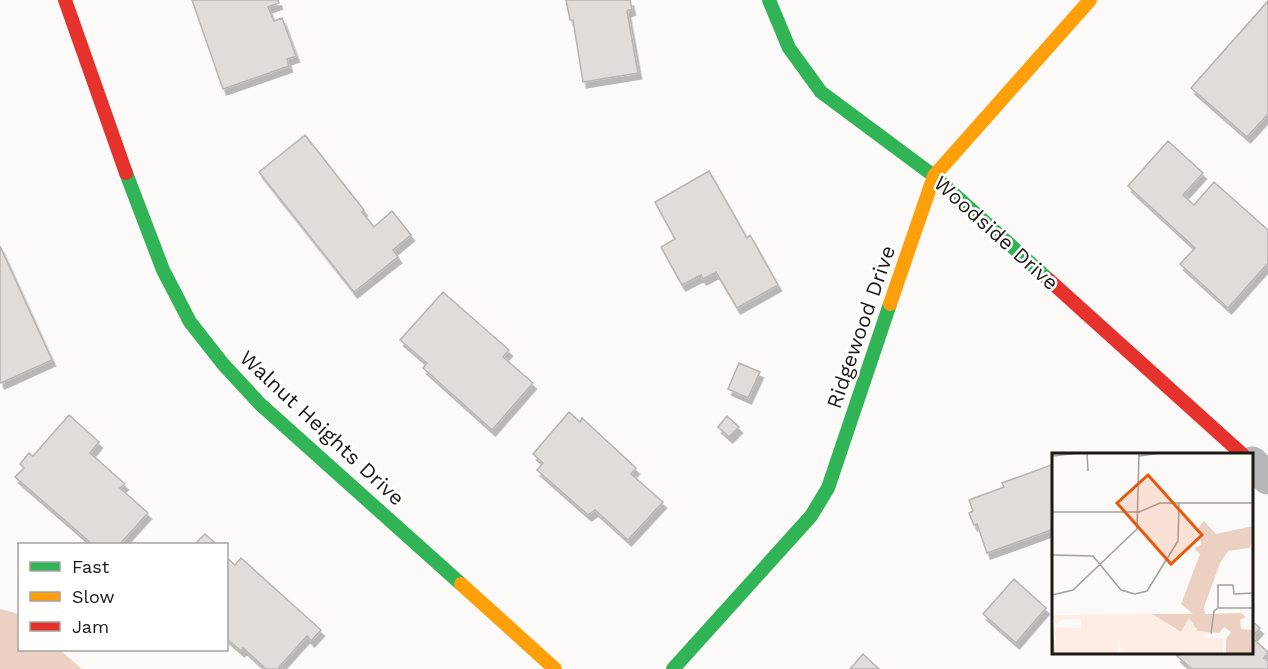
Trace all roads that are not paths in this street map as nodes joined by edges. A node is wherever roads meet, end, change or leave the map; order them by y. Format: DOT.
graph roads {
  1 [pos="65,0"];
  2 [pos="770,0"];
  3 [pos="1090,0"];
  4 [pos="934,176"];
  5 [pos="1241,453"];
  6 [pos="1253,465"];
  7 [pos="1268,478"];
  8 [pos="555,669"];
  9 [pos="673,669"];
  1 -- 8 [label="street, Walnut Heights Drive"];
  2 -- 4 [label="street, Woodside Drive"];
  3 -- 4 [label="street, Ridgewood Drive"];
  4 -- 5 [label="street, Woodside Drive"];
  4 -- 9 [label="street, Ridgewood Drive"];
  6 -- 7 [label="street"];
}
